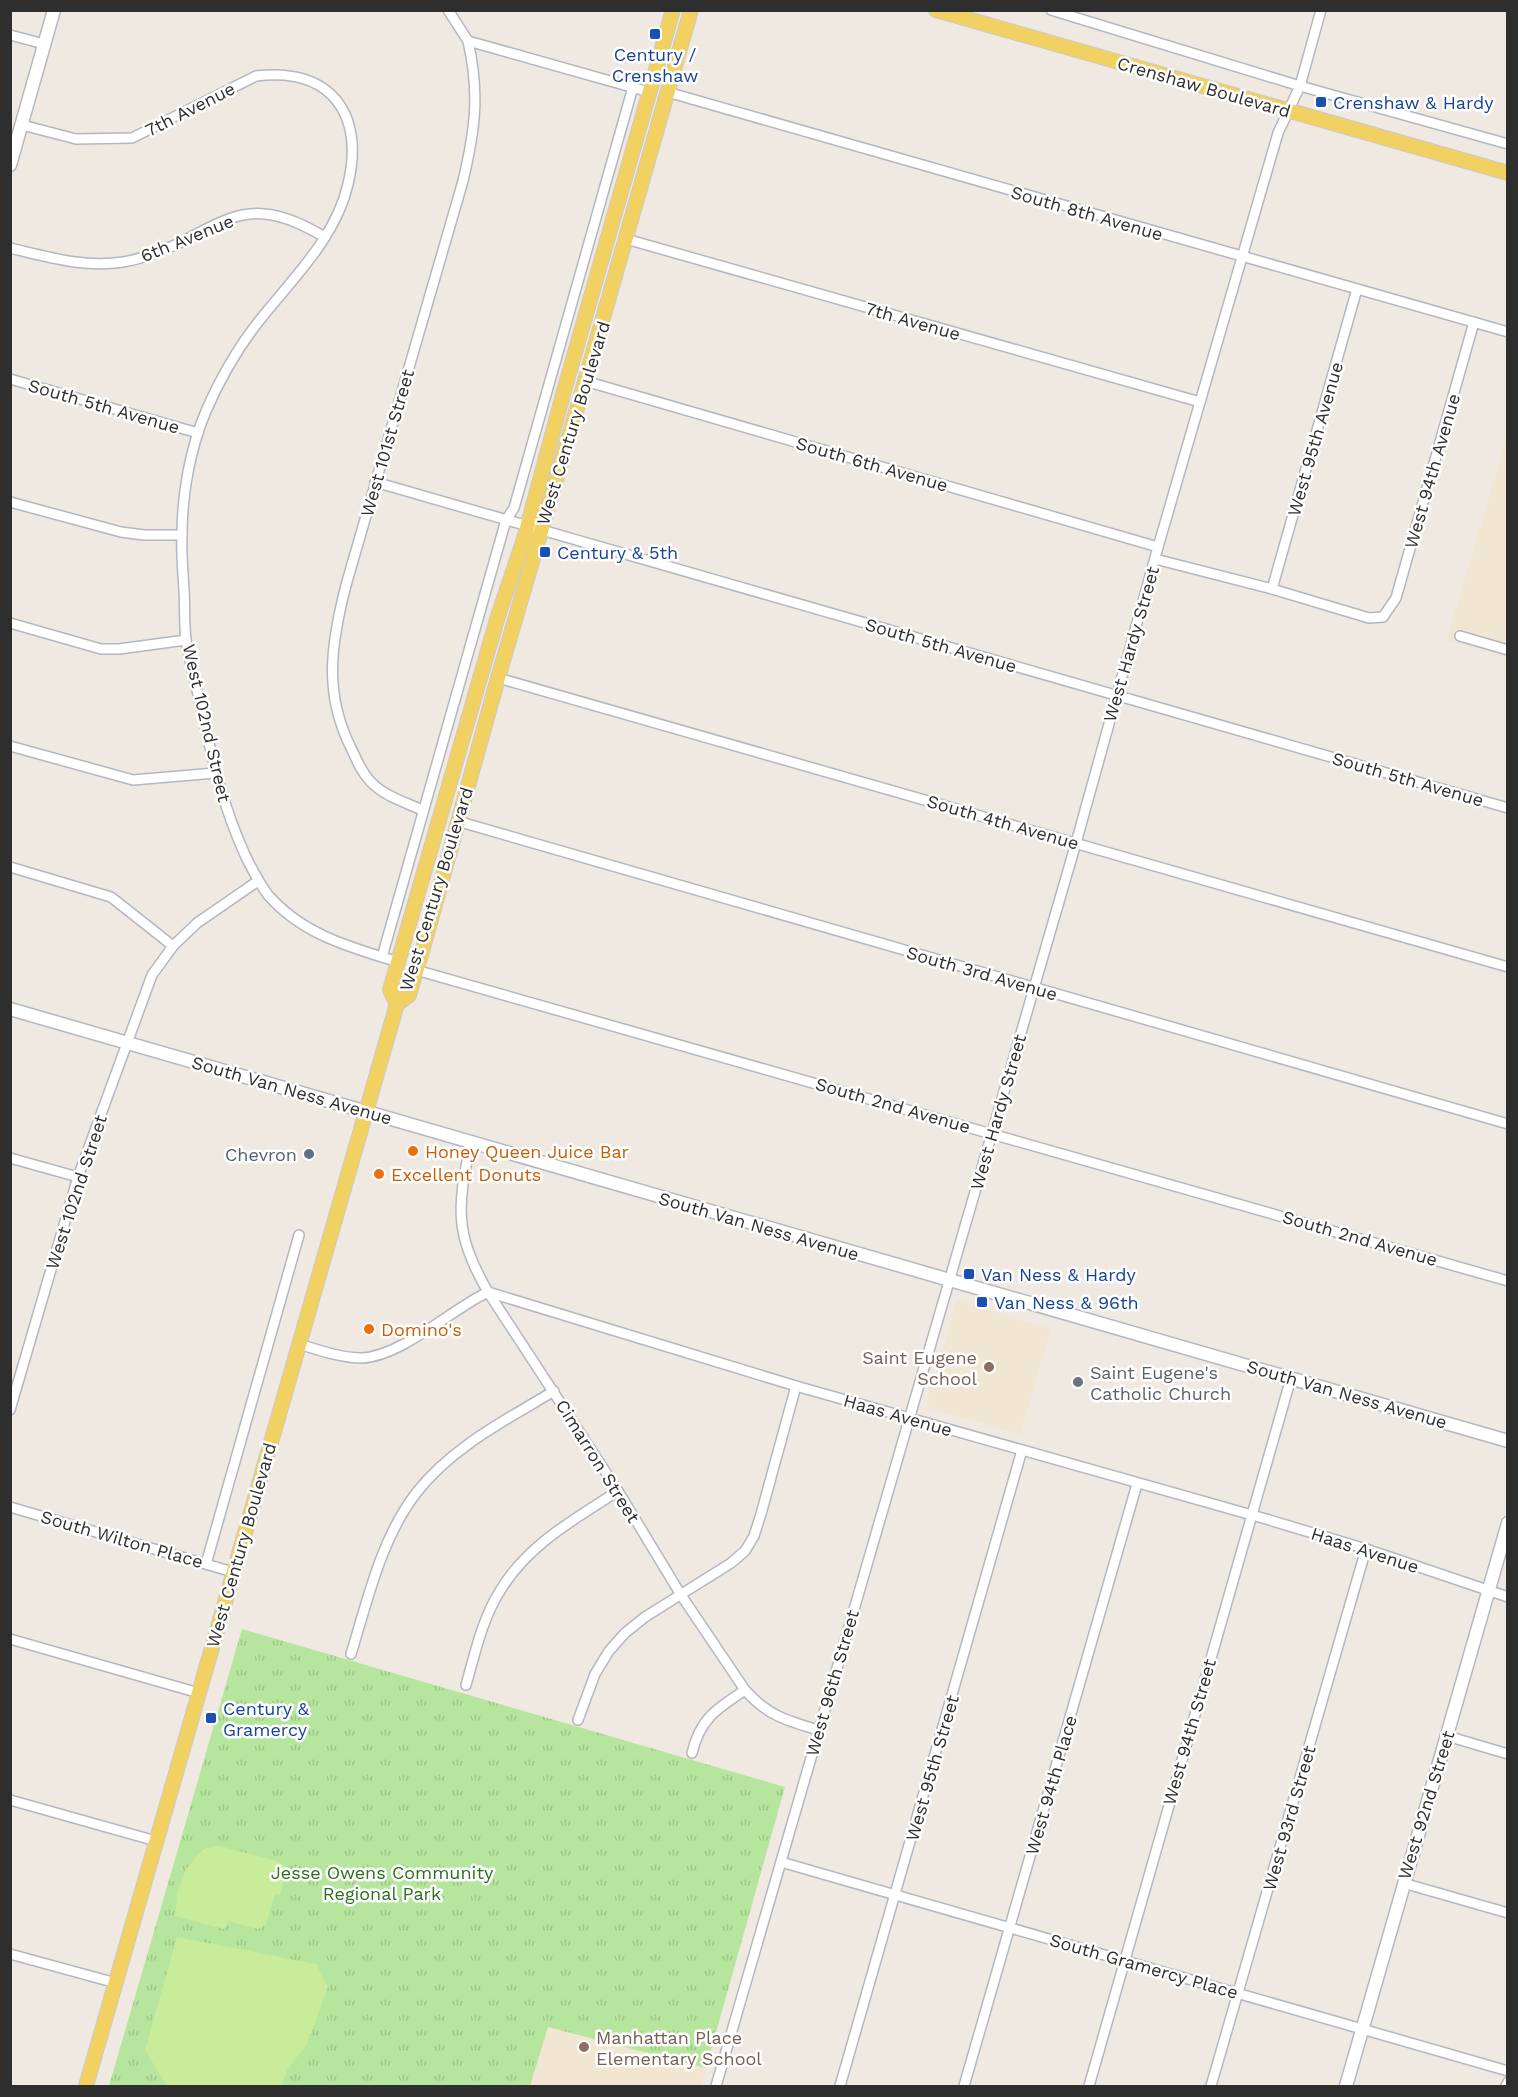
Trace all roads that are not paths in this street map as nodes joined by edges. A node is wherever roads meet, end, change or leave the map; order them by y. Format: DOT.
graph roads {
  1 [pos="54,10"];
  2 [pos="448,10"];
  3 [pos="673,10"];
  4 [pos="691,10"];
  5 [pos="936,10"];
  6 [pos="1051,10"];
  7 [pos="1321,10"];
  8 [pos="10,35"];
  9 [pos="468,41"];
  10 [pos="44,44"];
  11 [pos="1300,86"];
  12 [pos="321,87"];
  13 [pos="633,87"];
  14 [pos="650,92"];
  15 [pos="667,92"];
  16 [pos="1288,110"];
  17 [pos="22,125"];
  18 [pos="1508,144"];
  19 [pos="11,158"];
  20 [pos="1508,173"];
  21 [pos="325,237"];
  22 [pos="626,239"];
  23 [pos="10,248"];
  24 [pos="1242,257"];
  25 [pos="1357,290"];
  26 [pos="1474,322"];
  27 [pos="1508,332"];
  28 [pos="10,379"];
  29 [pos="585,381"];
  30 [pos="1200,402"];
  31 [pos="198,433"];
  32 [pos="375,482"];
  33 [pos="10,502"];
  34 [pos="506,520"];
  35 [pos="534,528"];
  36 [pos="182,535"];
  37 [pos="1158,547"];
  38 [pos="1155,559"];
  39 [pos="1272,589"];
  40 [pos="10,623"];
  41 [pos="1460,636"];
  42 [pos="186,640"];
  43 [pos="1508,650"];
  44 [pos="498,678"];
  45 [pos="1116,695"];
  46 [pos="10,746"];
  47 [pos="215,773"];
  48 [pos="1508,808"];
  49 [pos="422,810"];
  50 [pos="457,821"];
  51 [pos="1076,843"];
  52 [pos="10,867"];
  53 [pos="258,881"];
  54 [pos="173,946"];
  55 [pos="382,957"];
  56 [pos="398,962"];
  57 [pos="1508,967"];
  58 [pos="416,970"];
  59 [pos="1034,988"];
  60 [pos="397,1004"];
  61 [pos="10,1009"];
  62 [pos="127,1043"];
  63 [pos="366,1112"];
  64 [pos="1508,1124"];
  65 [pos="992,1133"];
  66 [pos="471,1142"];
  67 [pos="10,1158"];
  68 [pos="78,1177"];
  69 [pos="299,1235"];
  70 [pos="949,1281"];
  71 [pos="1508,1281"];
  72 [pos="488,1292"];
  73 [pos="299,1344"];
  74 [pos="1291,1378"];
  75 [pos="796,1386"];
  76 [pos="554,1391"];
  77 [pos="10,1410"];
  78 [pos="910,1419"];
  79 [pos="1508,1441"];
  80 [pos="1022,1450"];
  81 [pos="1137,1484"];
  82 [pos="618,1491"];
  83 [pos="10,1507"];
  84 [pos="1251,1514"];
  85 [pos="1508,1523"];
  86 [pos="1366,1549"];
  87 [pos="206,1563"];
  88 [pos="233,1572"];
  89 [pos="1488,1592"];
  90 [pos="681,1595"];
  91 [pos="1508,1597"];
  92 [pos="10,1639"];
  93 [pos="351,1654"];
  94 [pos="466,1685"];
  95 [pos="744,1690"];
  96 [pos="199,1692"];
  97 [pos="578,1720"];
  98 [pos="818,1730"];
  99 [pos="1447,1736"];
  100 [pos="692,1754"];
  101 [pos="1508,1754"];
  102 [pos="10,1800"];
  103 [pos="156,1841"];
  104 [pos="781,1862"];
  105 [pos="1403,1883"];
  106 [pos="896,1895"];
  107 [pos="1508,1913"];
  108 [pos="1011,1928"];
  109 [pos="10,1954"];
  110 [pos="1125,1961"];
  111 [pos="116,1983"];
  112 [pos="1238,1993"];
  113 [pos="1362,2029"];
  114 [pos="1508,2071"];
  115 [pos="1508,2082"];
  116 [pos="86,2086"];
  117 [pos="716,2086"];
  118 [pos="840,2086"];
  119 [pos="964,2086"];
  120 [pos="1089,2086"];
  121 [pos="1211,2086"];
  122 [pos="1346,2086"];
  123 [pos="1506,2086"];
  1 -- 10 [label="street"];
  2 -- 9 [label="street"];
  3 -- 14 [label="main road, West Century Boulevard"];
  4 -- 15 [label="main road, West Century Boulevard"];
  5 -- 16 [label="main road, Crenshaw Boulevard"];
  6 -- 11 [label="street, Crenshaw Boulevard"];
  7 -- 11 [label="street, West Hardy Street"];
  8 -- 10 [label="street"];
  9 -- 13 [label="street"];
  9 -- 32 [label="street, West 101st Street"];
  10 -- 17 [label="street"];
  11 -- 16 [label="street, West Hardy Street"];
  11 -- 18 [label="street, Crenshaw Boulevard"];
  12 -- 17 [label="street, 7th Avenue"];
  12 -- 21 [label="street, West 102nd Street"];
  13 -- 14 [label="street"];
  13 -- 34 [label="street, West Century Boulevard"];
  14 -- 35 [label="main road, West Century Boulevard"];
  15 -- 22 [label="main road, West Century Boulevard"];
  15 -- 24 [label="street, South 8th Avenue"];
  16 -- 20 [label="main road, Crenshaw Boulevard"];
  16 -- 24 [label="street, West Hardy Street"];
  17 -- 19 [label="street"];
  21 -- 23 [label="street, 6th Avenue"];
  21 -- 31 [label="street, West 102nd Street"];
  22 -- 29 [label="main road, West Century Boulevard"];
  22 -- 30 [label="street, 7th Avenue"];
  24 -- 25 [label="street, South 8th Avenue"];
  24 -- 30 [label="street, West Hardy Street"];
  25 -- 26 [label="street, South 8th Avenue"];
  25 -- 39 [label="street, West 95th Avenue"];
  26 -- 27 [label="street, South 8th Avenue"];
  26 -- 39 [label="street, West 94th Avenue"];
  28 -- 31 [label="street, South 5th Avenue"];
  29 -- 35 [label="main road, West Century Boulevard"];
  29 -- 37 [label="street, South 6th Avenue"];
  30 -- 37 [label="street, West Hardy Street"];
  31 -- 36 [label="street, West 102nd Street"];
  32 -- 34 [label="street, South 5th Avenue"];
  32 -- 49 [label="street, West 101st Street"];
  33 -- 36 [label="street"];
  34 -- 35 [label="street, South 5th Avenue"];
  34 -- 49 [label="street, West Century Boulevard"];
  35 -- 44 [label="main road, West Century Boulevard"];
  35 -- 45 [label="street, South 5th Avenue"];
  35 -- 56 [label="main road, West Century Boulevard"];
  36 -- 42 [label="street, West 102nd Street"];
  37 -- 38 [label="street, West Hardy Street"];
  38 -- 39 [label="street"];
  38 -- 45 [label="street, West Hardy Street"];
  40 -- 42 [label="street"];
  41 -- 43 [label="street"];
  42 -- 47 [label="street, West 102nd Street"];
  44 -- 50 [label="main road, West Century Boulevard"];
  44 -- 51 [label="street, South 4th Avenue"];
  45 -- 48 [label="street, South 5th Avenue"];
  45 -- 51 [label="street, West Hardy Street"];
  46 -- 47 [label="street"];
  47 -- 53 [label="street, West 102nd Street"];
  49 -- 55 [label="street, West Century Boulevard"];
  50 -- 58 [label="main road, West Century Boulevard"];
  50 -- 59 [label="street, South 3rd Avenue"];
  51 -- 57 [label="street, South 4th Avenue"];
  51 -- 59 [label="street, West Hardy Street"];
  52 -- 54 [label="street"];
  53 -- 54 [label="street, West 102nd Street"];
  53 -- 55 [label="street"];
  54 -- 62 [label="street, West 102nd Street"];
  55 -- 56 [label="street"];
  56 -- 60 [label="main road, West Century Boulevard"];
  58 -- 60 [label="main road, West Century Boulevard"];
  58 -- 65 [label="street, South 2nd Avenue"];
  59 -- 64 [label="street, South 3rd Avenue"];
  59 -- 65 [label="street, West Hardy Street"];
  60 -- 63 [label="main road, West Century Boulevard"];
  61 -- 62 [label="street, South Van Ness Avenue"];
  62 -- 63 [label="street, South Van Ness Avenue"];
  62 -- 68 [label="street, West 102nd Street"];
  63 -- 66 [label="street, South Van Ness Avenue"];
  63 -- 73 [label="main road, West Century Boulevard"];
  65 -- 70 [label="street, West Hardy Street"];
  65 -- 71 [label="street, South 2nd Avenue"];
  66 -- 70 [label="street, South Van Ness Avenue"];
  66 -- 72 [label="street, Cimarron Street"];
  67 -- 68 [label="street"];
  68 -- 77 [label="street, West 102nd Street"];
  69 -- 87 [label="street, West Century Boulevard"];
  70 -- 74 [label="street, South Van Ness Avenue"];
  70 -- 78 [label="street, West 96th Street"];
  72 -- 73 [label="street"];
  72 -- 75 [label="street, Haas Avenue"];
  72 -- 76 [label="street, Cimarron Street"];
  73 -- 88 [label="main road, West Century Boulevard"];
  74 -- 79 [label="street, South Van Ness Avenue"];
  74 -- 84 [label="street, West 94th Street"];
  75 -- 78 [label="street, Haas Avenue"];
  75 -- 90 [label="street"];
  76 -- 82 [label="street, Cimarron Street"];
  76 -- 93 [label="street"];
  78 -- 80 [label="street, Haas Avenue"];
  78 -- 98 [label="street, West 96th Street"];
  80 -- 81 [label="street, Haas Avenue"];
  80 -- 106 [label="street, West 95th Street"];
  81 -- 84 [label="street, Haas Avenue"];
  81 -- 108 [label="street, West 94th Place"];
  82 -- 90 [label="street, Cimarron Street"];
  82 -- 94 [label="street"];
  83 -- 87 [label="street, South Wilton Place"];
  84 -- 86 [label="street, Haas Avenue"];
  84 -- 110 [label="street, West 94th Street"];
  85 -- 89 [label="street, West 92nd Street"];
  86 -- 89 [label="street, Haas Avenue"];
  86 -- 112 [label="street, West 93rd Street"];
  87 -- 88 [label="street, South Wilton Place"];
  88 -- 96 [label="main road, West Century Boulevard"];
  89 -- 91 [label="street, Haas Avenue"];
  89 -- 99 [label="street, West 92nd Street"];
  90 -- 95 [label="street, Cimarron Street"];
  90 -- 97 [label="street"];
  92 -- 96 [label="street"];
  95 -- 98 [label="street, Cimarron Street"];
  95 -- 100 [label="street"];
  96 -- 103 [label="main road, West Century Boulevard"];
  98 -- 104 [label="street, West 96th Street"];
  99 -- 101 [label="street"];
  99 -- 105 [label="street, West 92nd Street"];
  102 -- 103 [label="street"];
  103 -- 111 [label="main road, West Century Boulevard"];
  104 -- 106 [label="street, South Gramercy Place"];
  104 -- 117 [label="street, West 96th Street"];
  105 -- 107 [label="street"];
  105 -- 113 [label="street, West 92nd Street"];
  106 -- 108 [label="street, South Gramercy Place"];
  106 -- 118 [label="street, West 95th Street"];
  108 -- 110 [label="street, South Gramercy Place"];
  108 -- 119 [label="street, West 94th Place"];
  109 -- 111 [label="street"];
  110 -- 112 [label="street, South Gramercy Place"];
  110 -- 120 [label="street, West 94th Street"];
  111 -- 116 [label="main road, West Century Boulevard"];
  112 -- 113 [label="street, South Gramercy Place"];
  112 -- 121 [label="street, West 93rd Street"];
  113 -- 114 [label="street, South Gramercy Place"];
  113 -- 122 [label="street, West 92nd Street"];
  115 -- 123 [label="street"];
}
